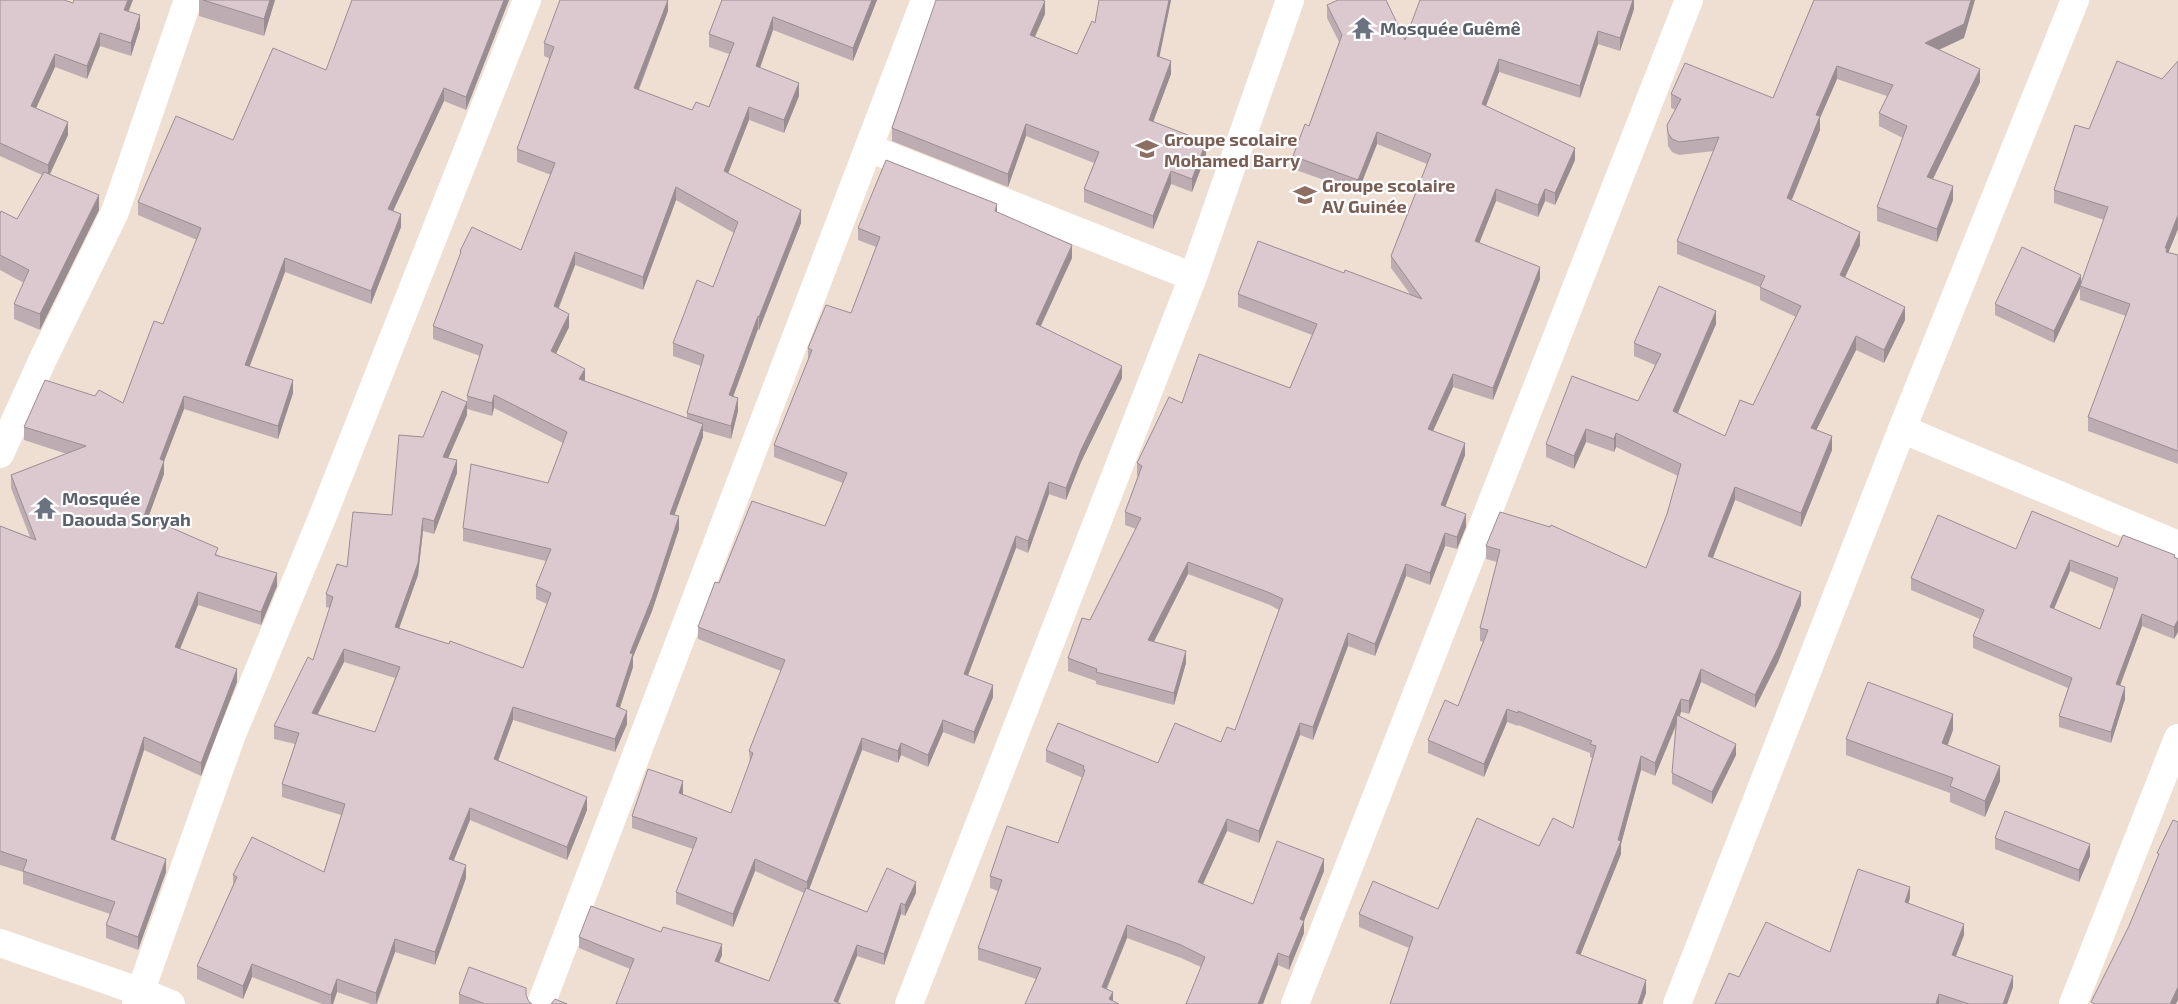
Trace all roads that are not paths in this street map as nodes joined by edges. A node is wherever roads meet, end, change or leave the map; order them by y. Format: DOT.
graph roads {
  1 [pos="188,0"];
  2 [pos="527,0"];
  3 [pos="925,0"];
  4 [pos="1290,0"];
  5 [pos="1689,0"];
  6 [pos="2075,0"];
  7 [pos="868,148"];
  8 [pos="1193,277"];
  9 [pos="1902,429"];
  10 [pos="0,454"];
  11 [pos="2178,545"];
  12 [pos="2178,738"];
  13 [pos="0,943"];
  14 [pos="138,998"];
  15 [pos="170,1004"];
  16 [pos="541,1004"];
  17 [pos="910,1004"];
  18 [pos="1295,1004"];
  19 [pos="1677,1004"];
  20 [pos="2073,1004"];
  1 -- 10 [label="street"];
  2 -- 14 [label="street"];
  3 -- 7 [label="street"];
  4 -- 8 [label="street"];
  5 -- 18 [label="street"];
  6 -- 9 [label="street"];
  7 -- 8 [label="street"];
  7 -- 16 [label="street"];
  8 -- 17 [label="street"];
  9 -- 11 [label="street"];
  9 -- 19 [label="street"];
  12 -- 20 [label="street"];
  13 -- 14 [label="street"];
  14 -- 15 [label="street"];
}
